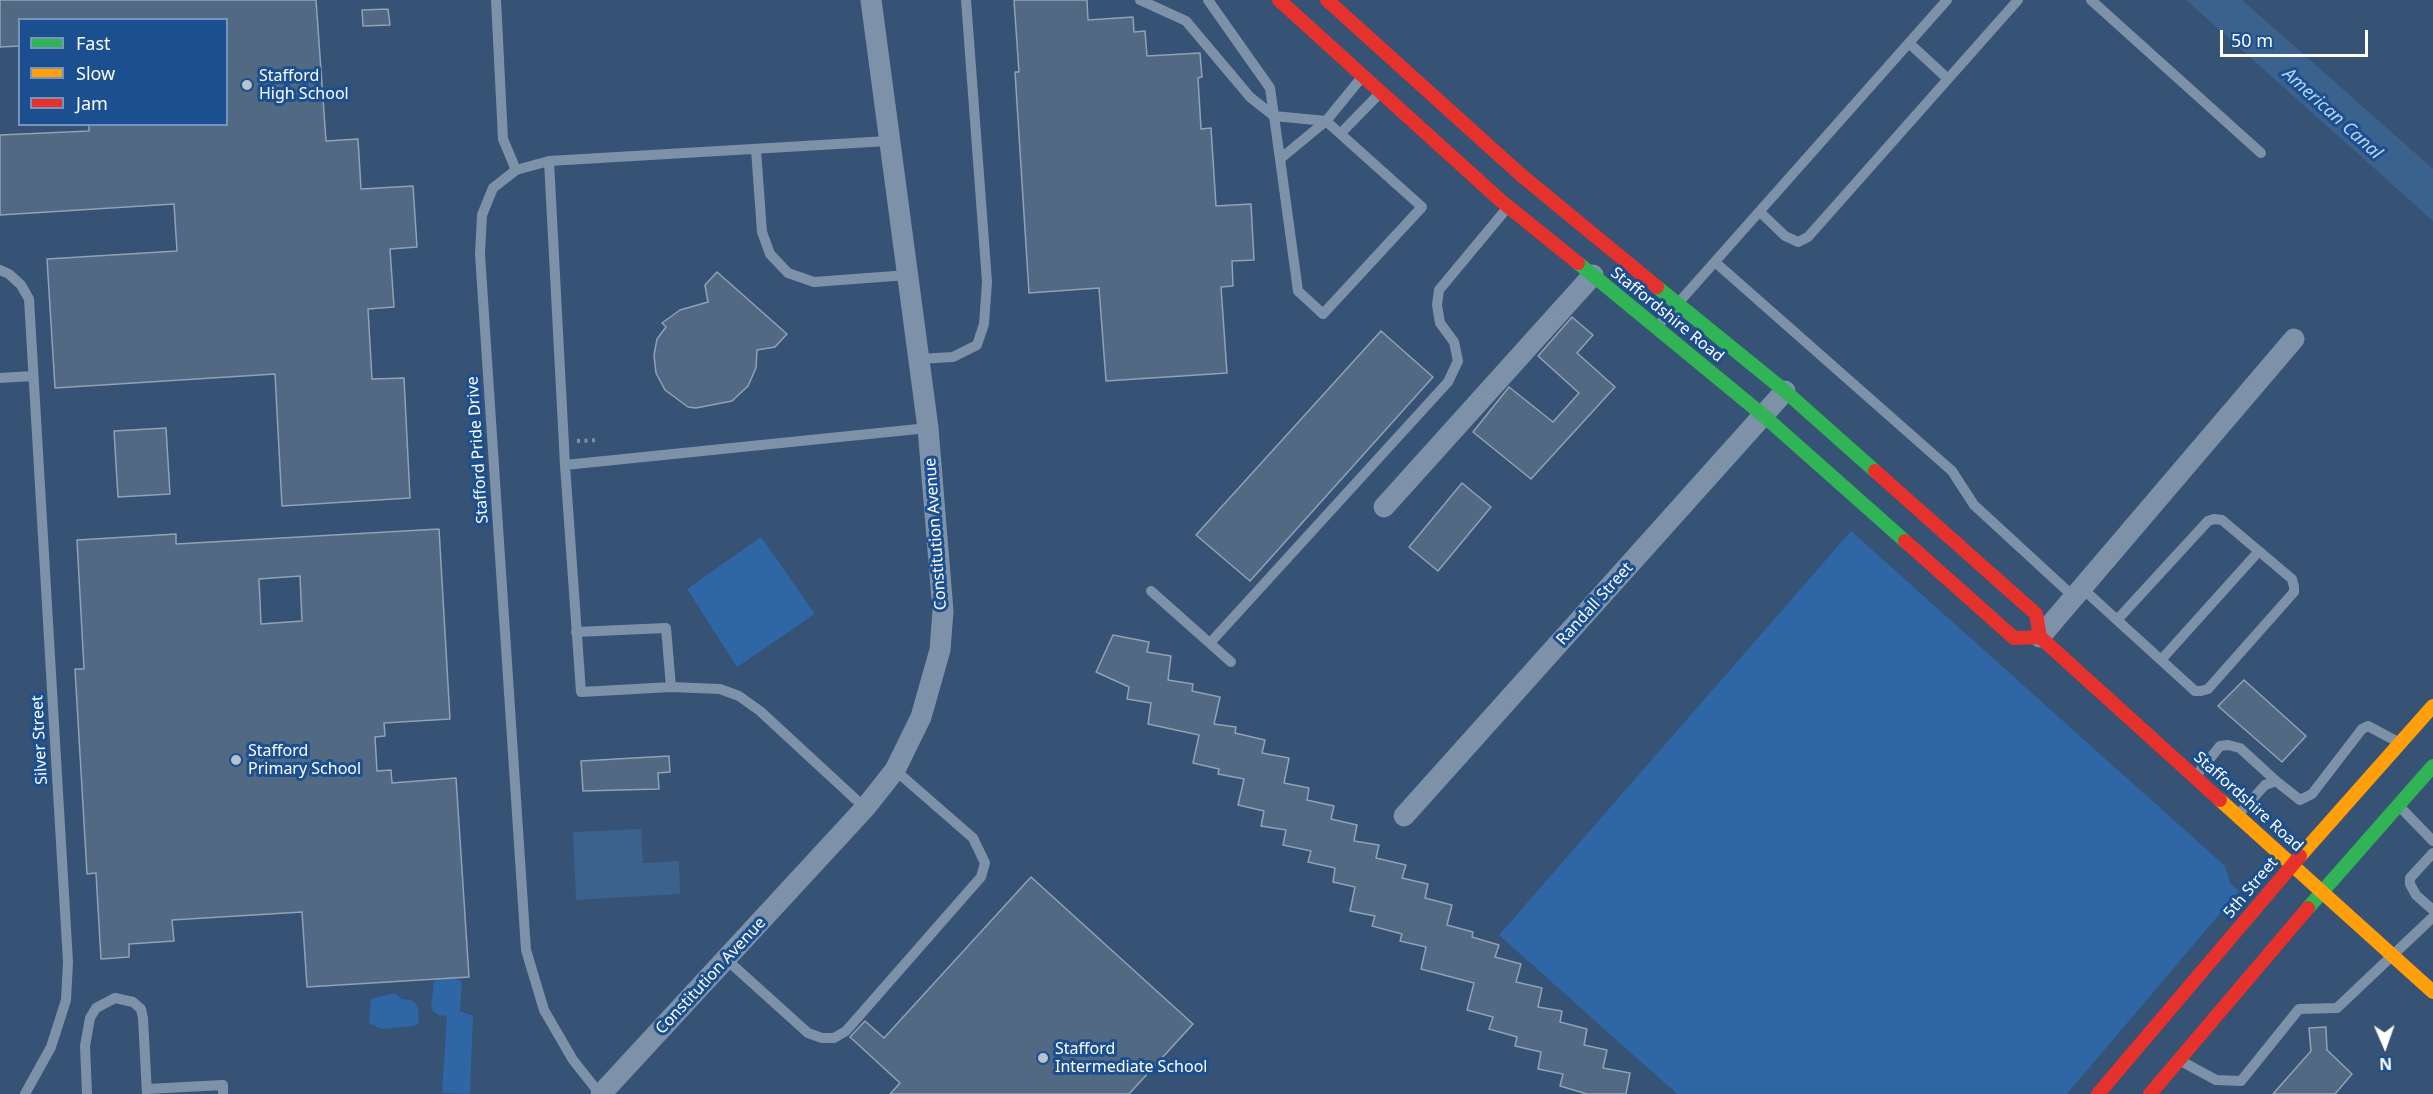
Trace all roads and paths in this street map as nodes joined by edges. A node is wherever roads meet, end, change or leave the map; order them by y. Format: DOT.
graph roads {
  1 [pos="496,0"];
  2 [pos="872,0"];
  3 [pos="966,0"];
  4 [pos="1140,0"];
  5 [pos="1208,0"];
  6 [pos="1279,0"];
  7 [pos="1327,0"];
  8 [pos="1947,0"];
  9 [pos="2018,0"];
  10 [pos="2091,0"];
  11 [pos="1909,43"];
  12 [pos="1363,76"];
  13 [pos="1948,79"];
  14 [pos="1381,92"];
  15 [pos="1274,116"];
  16 [pos="1326,122"];
  17 [pos="1341,133"];
  18 [pos="888,141"];
  19 [pos="756,150"];
  20 [pos="2261,153"];
  21 [pos="1280,159"];
  22 [pos="549,161"];
  23 [pos="516,170"];
  24 [pos="1508,207"];
  25 [pos="1760,212"];
  26 [pos="1716,262"];
  27 [pos="0,270"];
  28 [pos="908,275"];
  29 [pos="1593,275"];
  30 [pos="1679,304"];
  31 [pos="1656,328"];
  32 [pos="2294,339"];
  33 [pos="919,359"];
  34 [pos="33,376"];
  35 [pos="0,378"];
  36 [pos="1785,392"];
  37 [pos="1764,416"];
  38 [pos="928,428"];
  39 [pos="565,465"];
  40 [pos="1384,507"];
  41 [pos="2259,551"];
  42 [pos="1151,591"];
  43 [pos="2078,593"];
  44 [pos="2118,620"];
  45 [pos="576,632"];
  46 [pos="2040,637"];
  47 [pos="1210,643"];
  48 [pos="2161,660"];
  49 [pos="1231,662"];
  50 [pos="671,687"];
  51 [pos="2433,706"];
  52 [pos="2400,743"];
  53 [pos="2427,758"];
  54 [pos="895,770"];
  55 [pos="2195,777"];
  56 [pos="2276,781"];
  57 [pos="2398,805"];
  58 [pos="865,808"];
  59 [pos="2237,815"];
  60 [pos="1404,816"];
  61 [pos="2433,841"];
  62 [pos="2433,853"];
  63 [pos="2292,865"];
  64 [pos="2322,891"];
  65 [pos="2433,910"];
  66 [pos="2433,917"];
  67 [pos="2393,956"];
  68 [pos="727,960"];
  69 [pos="2433,992"];
  70 [pos="2175,1056"];
  71 [pos="147,1091"];
  72 [pos="25,1094"];
  73 [pos="87,1094"];
  74 [pos="223,1094"];
  75 [pos="601,1094"];
  76 [pos="2098,1094"];
  77 [pos="2151,1094"];
  1 -- 23 [label="lane"];
  2 -- 18 [label="street, Constitution Avenue"];
  3 -- 33 [label="lane"];
  4 -- 15 [label="lane"];
  5 -- 15 [label="lane"];
  6 -- 12 [label="main road, Staffordshire Road"];
  7 -- 30 [label="main road, Staffordshire Road"];
  8 -- 11 [label="lane"];
  9 -- 13 [label="lane"];
  10 -- 20 [label="lane"];
  11 -- 13 [label="lane"];
  11 -- 25 [label="lane"];
  12 -- 14 [label="main road, Staffordshire Road"];
  12 -- 16 [label="lane"];
  13 -- 25 [label="lane"];
  14 -- 17 [label="lane"];
  14 -- 24 [label="main road, Staffordshire Road"];
  15 -- 16 [label="lane"];
  15 -- 21 [label="lane"];
  16 -- 17 [label="lane"];
  16 -- 21 [label="lane"];
  17 -- 21 [label="lane"];
  18 -- 19 [label="lane, Stafford Pride Drive"];
  18 -- 28 [label="street, Constitution Avenue"];
  19 -- 22 [label="lane, Stafford Pride Drive"];
  19 -- 28 [label="lane"];
  22 -- 23 [label="lane, Stafford Pride Drive"];
  22 -- 39 [label="lane"];
  23 -- 75 [label="lane, Stafford Pride Drive"];
  24 -- 29 [label="main road, Staffordshire Road"];
  24 -- 47 [label="lane"];
  25 -- 26 [label="lane"];
  26 -- 30 [label="lane"];
  26 -- 43 [label="lane"];
  27 -- 34 [label="lane, Silver Street"];
  28 -- 33 [label="street, Constitution Avenue"];
  29 -- 31 [label="main road, Staffordshire Road"];
  29 -- 40 [label="street"];
  30 -- 31 [label="lane"];
  30 -- 36 [label="main road, Staffordshire Road"];
  31 -- 37 [label="main road, Staffordshire Road"];
  32 -- 43 [label="street"];
  33 -- 38 [label="street, Constitution Avenue"];
  34 -- 35 [label="lane"];
  34 -- 72 [label="lane, Silver Street"];
  36 -- 37 [label="street, Randall Street"];
  36 -- 46 [label="main road, Staffordshire Road"];
  37 -- 46 [label="main road, Staffordshire Road"];
  37 -- 60 [label="street, Randall Street"];
  38 -- 39 [label="lane"];
  38 -- 54 [label="street, Constitution Avenue"];
  39 -- 45 [label="lane"];
  41 -- 44 [label="lane"];
  41 -- 48 [label="lane"];
  41 -- 48 [label="lane"];
  42 -- 47 [label="lane"];
  43 -- 44 [label="lane"];
  43 -- 46 [label="street"];
  44 -- 48 [label="lane"];
  45 -- 50 [label="lane"];
  45 -- 50 [label="lane"];
  46 -- 55 [label="main road, Staffordshire Road"];
  47 -- 49 [label="lane"];
  50 -- 58 [label="lane"];
  51 -- 52 [label="main road, 5th Street"];
  52 -- 53 [label="main road"];
  52 -- 56 [label="lane"];
  52 -- 63 [label="main road, 5th Street"];
  53 -- 57 [label="main road"];
  54 -- 58 [label="street, Constitution Avenue"];
  54 -- 68 [label="lane"];
  55 -- 56 [label="lane"];
  55 -- 59 [label="main road, Staffordshire Road"];
  56 -- 59 [label="lane"];
  57 -- 61 [label="lane"];
  57 -- 64 [label="main road"];
  58 -- 68 [label="street, Constitution Avenue"];
  59 -- 63 [label="main road, Staffordshire Road"];
  62 -- 65 [label="lane"];
  63 -- 64 [label="main road, Staffordshire Road"];
  63 -- 76 [label="main road, 5th Street"];
  64 -- 67 [label="main road, Staffordshire Road"];
  64 -- 70 [label="main road"];
  66 -- 67 [label="lane"];
  67 -- 69 [label="main road, Staffordshire Road"];
  67 -- 70 [label="lane"];
  68 -- 75 [label="street, Constitution Avenue"];
  70 -- 77 [label="main road"];
  71 -- 73 [label="lane"];
  71 -- 74 [label="lane"];
}
